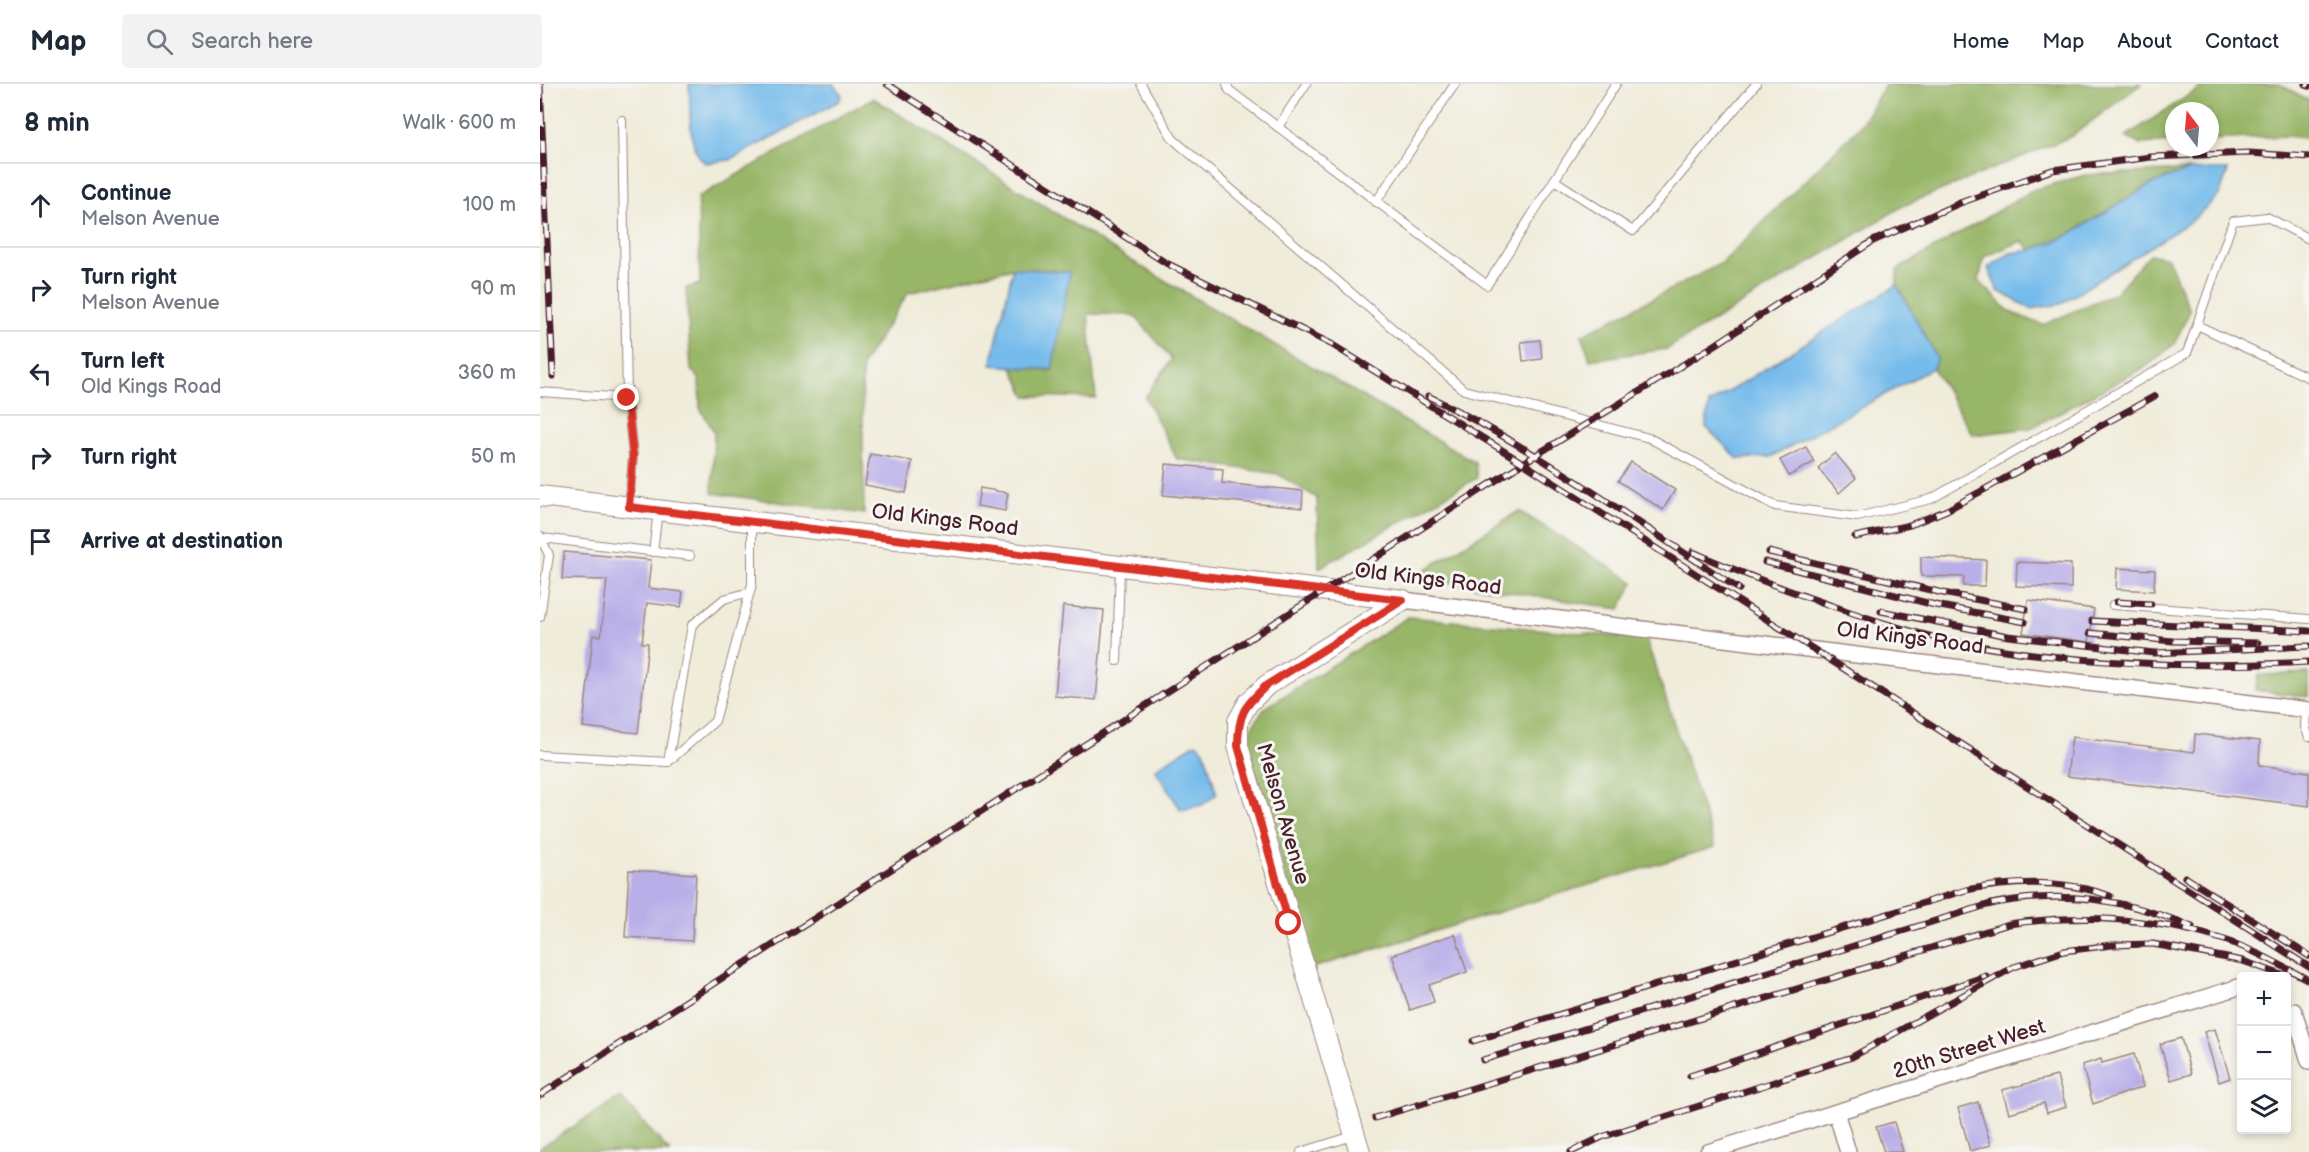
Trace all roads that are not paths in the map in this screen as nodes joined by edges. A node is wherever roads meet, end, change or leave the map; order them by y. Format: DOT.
graph roads {
  1 [pos="1142,84"];
  2 [pos="1227,84"];
  3 [pos="1306,84"];
  4 [pos="1455,84"];
  5 [pos="1616,84"];
  6 [pos="1756,84"];
  7 [pos="622,120"];
  8 [pos="1278,127"];
  9 [pos="1554,180"];
  10 [pos="1376,201"];
  11 [pos="2309,238"];
  12 [pos="2198,326"];
  13 [pos="2309,378"];
  14 [pos="540,392"];
  15 [pos="627,398"];
  16 [pos="540,496"];
  17 [pos="629,507"];
  18 [pos="658,510"];
  19 [pos="753,521"];
  20 [pos="541,537"];
  21 [pos="653,552"];
  22 [pos="690,556"];
  23 [pos="1120,565"];
  24 [pos="750,592"];
  25 [pos="1403,600"];
  26 [pos="2113,605"];
  27 [pos="540,617"];
  28 [pos="2309,619"];
  29 [pos="1117,661"];
  30 [pos="2308,710"];
  31 [pos="2309,737"];
  32 [pos="540,754"];
  33 [pos="668,762"];
  34 [pos="2237,987"];
  35 [pos="2294,1011"];
  36 [pos="2309,1061"];
  37 [pos="1836,1112"];
  38 [pos="1357,1144"];
  39 [pos="1301,1152"];
  40 [pos="1708,1152"];
  41 [pos="1848,1152"];
  1 -- 12 [label="lane"];
  2 -- 8 [label="lane"];
  3 -- 8 [label="lane"];
  4 -- 10 [label="lane"];
  5 -- 9 [label="lane"];
  6 -- 9 [label="lane"];
  7 -- 15 [label="lane"];
  8 -- 10 [label="lane"];
  9 -- 10 [label="lane"];
  11 -- 12 [label="lane"];
  12 -- 13 [label="lane"];
  14 -- 15 [label="lane"];
  15 -- 17 [label="lane"];
  16 -- 17 [label="street, Old Kings Road"];
  17 -- 18 [label="street, Old Kings Road"];
  18 -- 19 [label="street, Old Kings Road"];
  18 -- 21 [label="lane"];
  19 -- 23 [label="street, Old Kings Road"];
  19 -- 24 [label="lane"];
  20 -- 21 [label="lane"];
  20 -- 27 [label="lane"];
  21 -- 22 [label="lane"];
  23 -- 25 [label="street, Old Kings Road"];
  23 -- 29 [label="lane"];
  24 -- 33 [label="lane"];
  24 -- 33 [label="lane"];
  25 -- 30 [label="street, Old Kings Road"];
  25 -- 38 [label="street, Melson Avenue"];
  26 -- 28 [label="lane"];
  30 -- 31 [label="lane"];
  32 -- 33 [label="lane"];
  34 -- 37 [label="street, 20th Street West"];
  35 -- 36 [label="street"];
  37 -- 40 [label="street, 20th Street West"];
  37 -- 41 [label="street"];
  38 -- 39 [label="lane"];
}
